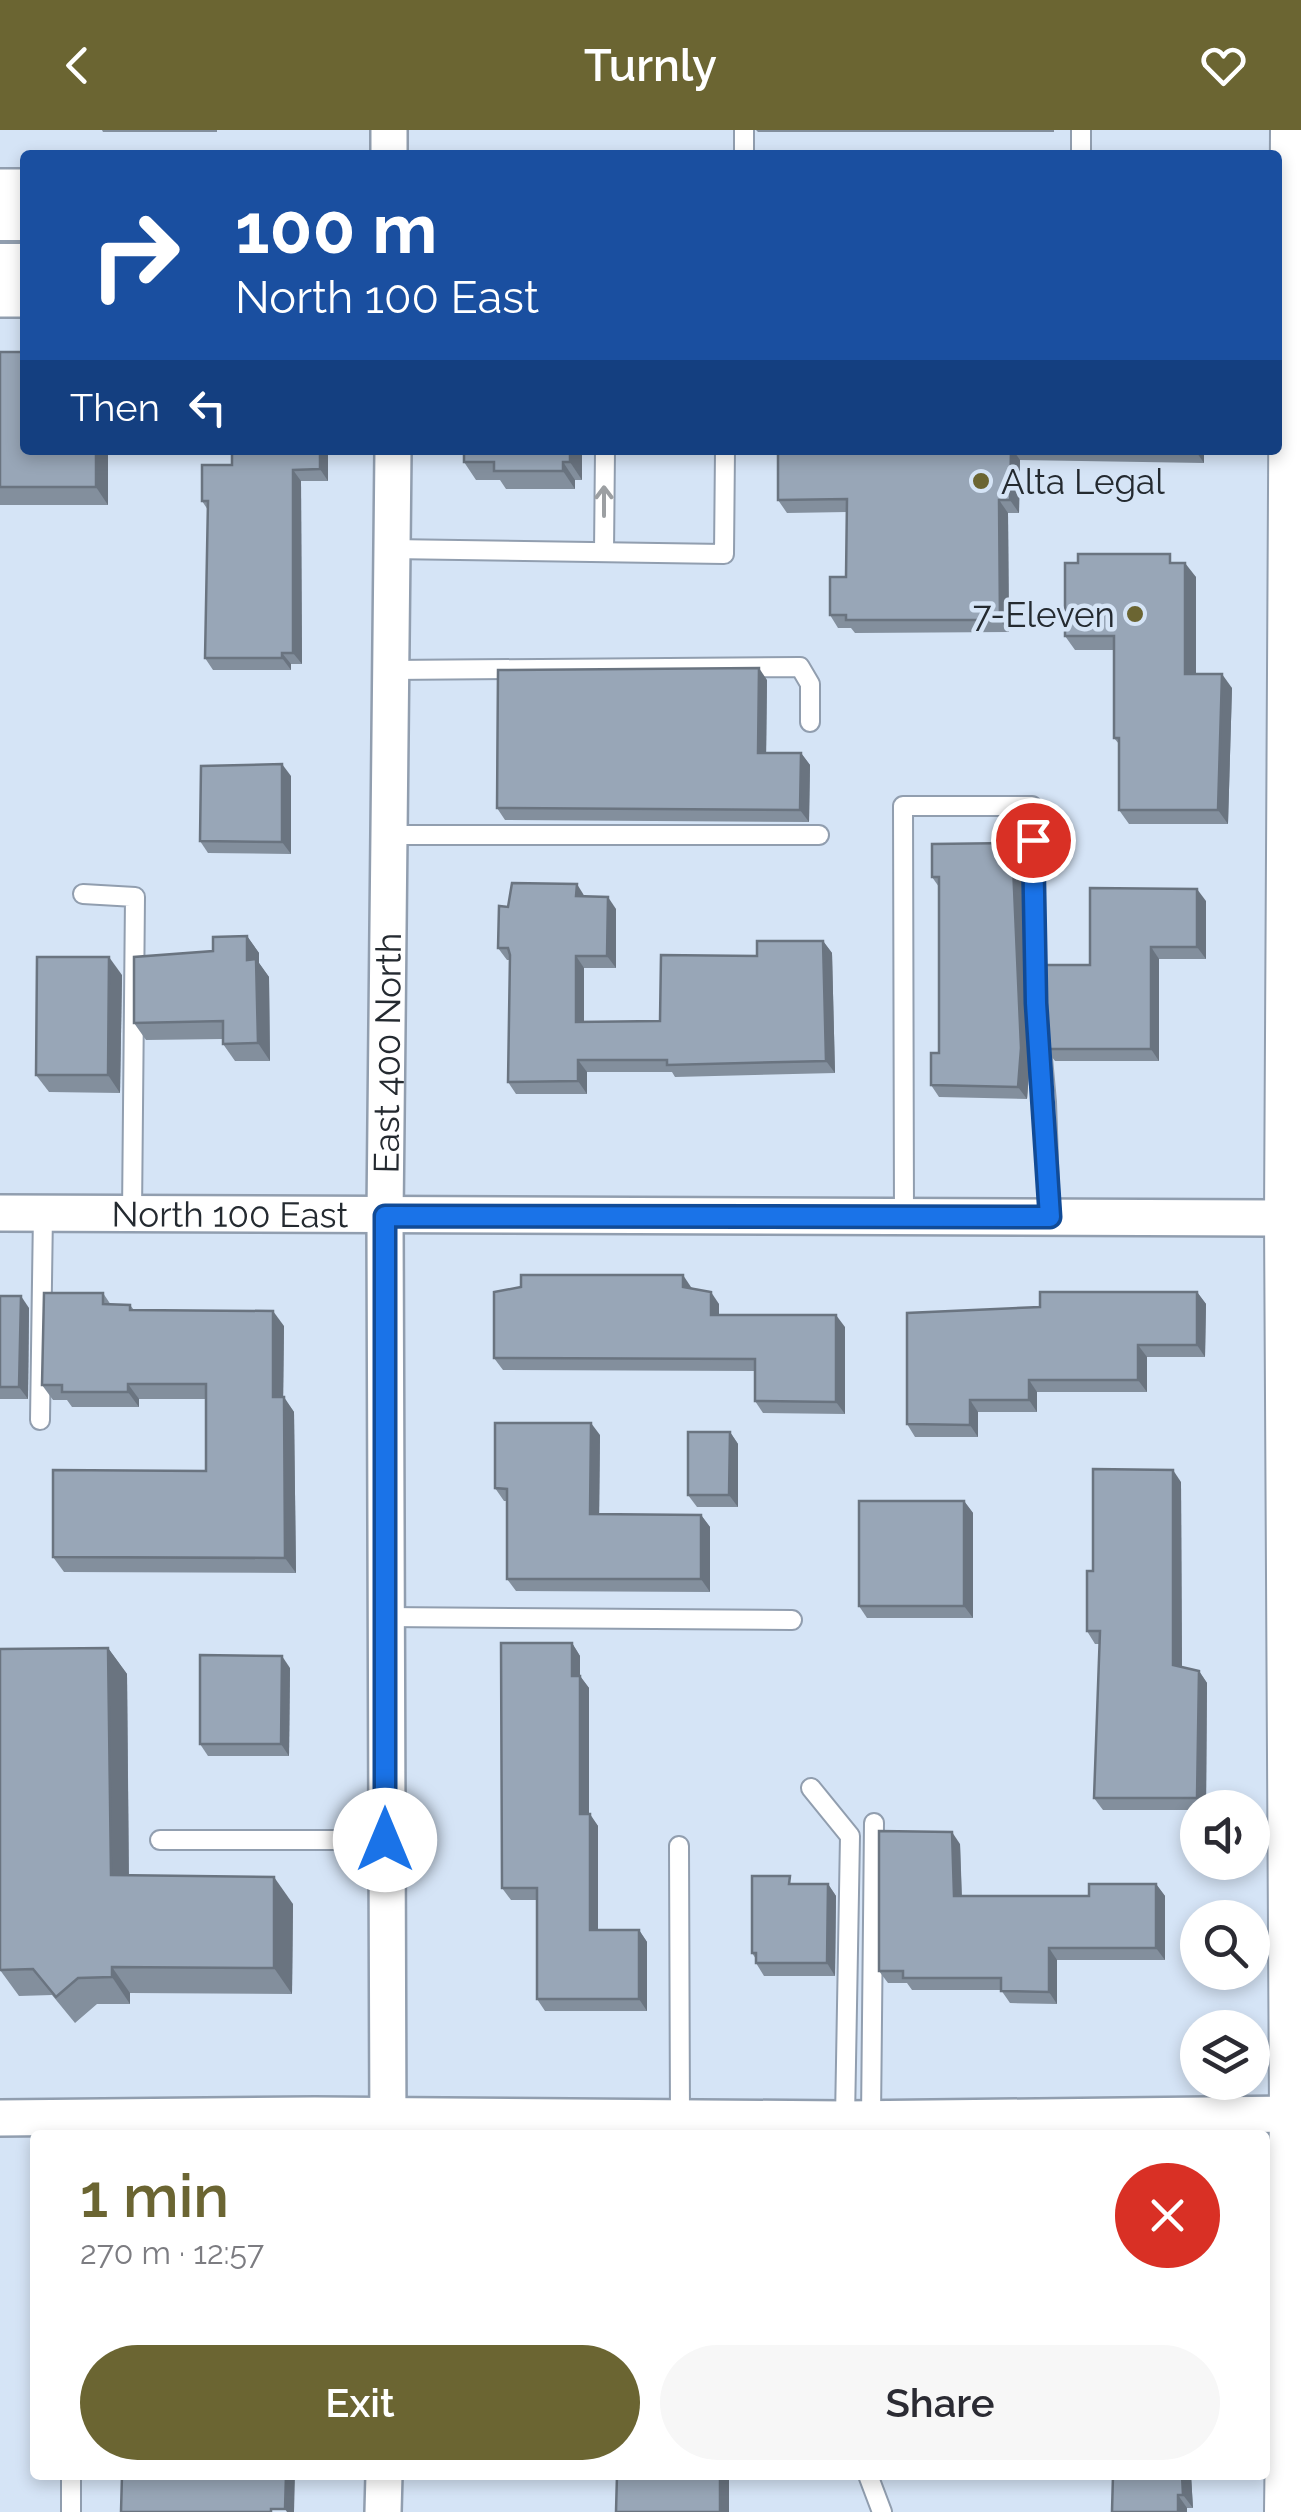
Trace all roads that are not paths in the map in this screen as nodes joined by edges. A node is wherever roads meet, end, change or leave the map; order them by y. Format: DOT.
graph roads {
  1 [pos="1296,130"];
  2 [pos="1291,247"];
  3 [pos="392,455"];
  4 [pos="604,455"];
  5 [pos="725,455"];
  6 [pos="392,549"];
  7 [pos="604,552"];
  8 [pos="390,670"];
  9 [pos="810,722"];
  10 [pos="389,835"];
  11 [pos="819,835"];
  12 [pos="83,894"];
  13 [pos="0,1213"];
  14 [pos="43,1213"];
  15 [pos="132,1214"];
  16 [pos="385,1216"];
  17 [pos="904,1217"];
  18 [pos="1050,1217"];
  19 [pos="1295,1218"];
  20 [pos="40,1420"];
  21 [pos="385,1617"];
  22 [pos="792,1620"];
  23 [pos="811,1788"];
  24 [pos="874,1823"];
  25 [pos="160,1840"];
  26 [pos="385,1840"];
  27 [pos="679,1846"];
  28 [pos="1298,2114"];
  29 [pos="0,2118"];
  30 [pos="680,2120"];
  31 [pos="857,2123"];
  32 [pos="388,2126"];
  33 [pos="72,2127"];
  34 [pos="72,2480"];
  35 [pos="384,2480"];
  36 [pos="870,2480"];
  37 [pos="72,2512"];
  38 [pos="383,2512"];
  39 [pos="882,2512"];
  40 [pos="1290,2512"];
  1 -- 2 [label="street"];
  2 -- 19 [label="street"];
  3 -- 6 [label="street, East 400 North"];
  7 -- 4 [label="lane, one-way"];
  5 -- 7 [label="lane"];
  6 -- 7 [label="lane"];
  6 -- 8 [label="street, East 400 North"];
  8 -- 9 [label="lane"];
  8 -- 10 [label="street, East 400 North"];
  10 -- 11 [label="lane"];
  10 -- 16 [label="street, East 400 North"];
  12 -- 15 [label="lane"];
  13 -- 14 [label="street, North 100 East"];
  14 -- 15 [label="street, North 100 East"];
  14 -- 20 [label="lane"];
  15 -- 16 [label="street, North 100 East"];
  16 -- 17 [label="street, North 100 East"];
  16 -- 21 [label="street, East 400 North"];
  17 -- 18 [label="street, North 100 East"];
  17 -- 18 [label="lane"];
  18 -- 19 [label="street, North 100 East"];
  19 -- 28 [label="street"];
  21 -- 22 [label="lane"];
  21 -- 26 [label="street, East 400 North"];
  23 -- 31 [label="lane"];
  24 -- 31 [label="lane"];
  25 -- 26 [label="lane"];
  26 -- 32 [label="street, East 400 North"];
  27 -- 30 [label="lane"];
  28 -- 31 [label="street"];
  28 -- 40 [label="street"];
  29 -- 33 [label="street"];
  30 -- 31 [label="street"];
  30 -- 32 [label="street"];
  32 -- 33 [label="street"];
  34 -- 37 [label="lane"];
  35 -- 38 [label="street"];
  36 -- 39 [label="lane"];
}
